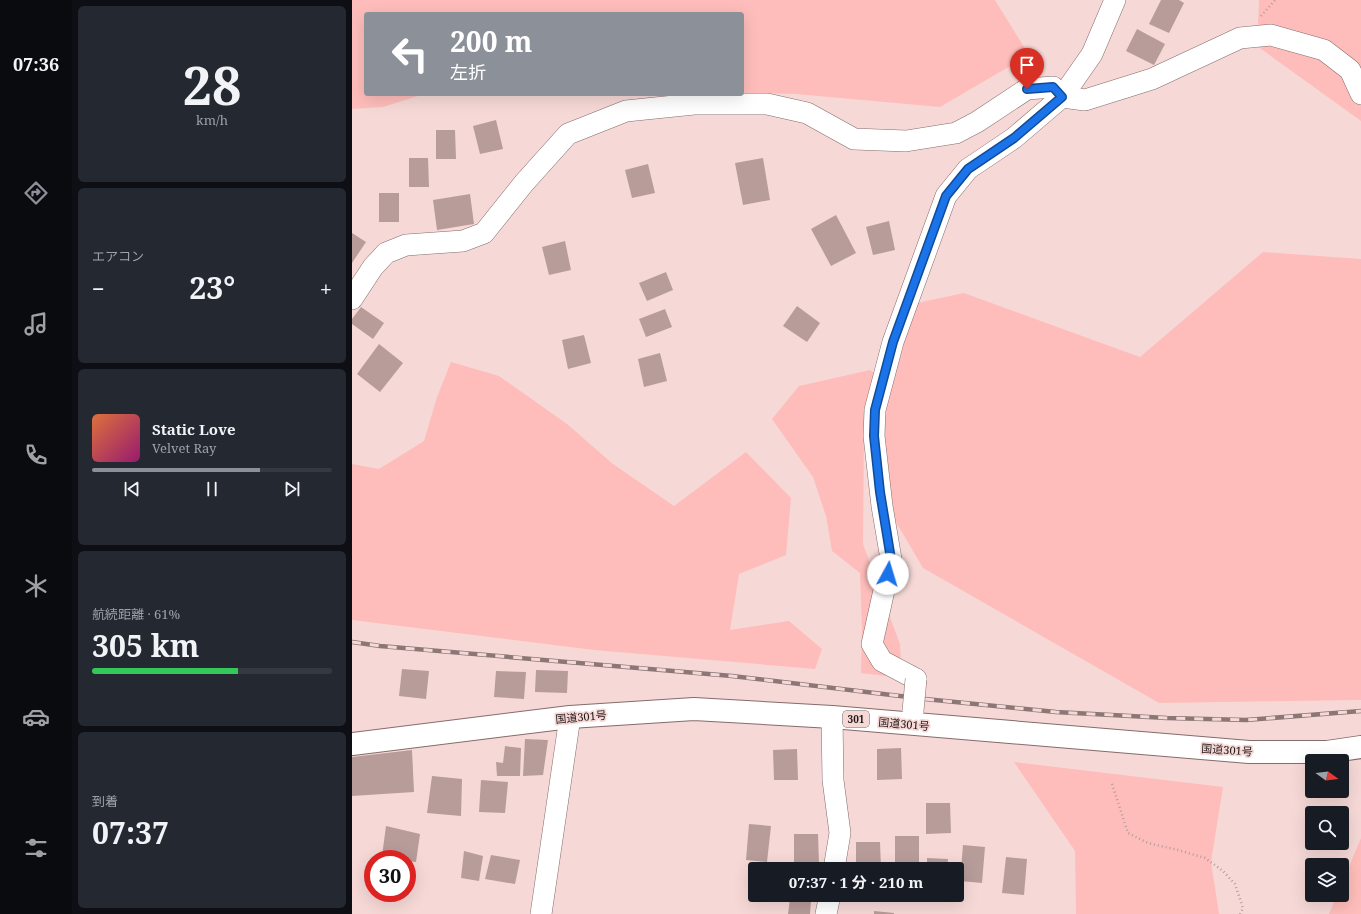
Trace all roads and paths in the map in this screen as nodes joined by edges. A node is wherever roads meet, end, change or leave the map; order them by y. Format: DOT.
graph roads {
  1 [pos="1115,0"];
  2 [pos="1361,94"];
  3 [pos="1062,97"];
  4 [pos="352,299"];
  5 [pos="832,717"];
  6 [pos="570,718"];
  7 [pos="912,718"];
  8 [pos="352,744"];
  9 [pos="1361,747"];
  10 [pos="1112,784"];
  11 [pos="835,862"];
  12 [pos="829,902"];
  13 [pos="541,914"];
  14 [pos="826,914"];
  15 [pos="1240,914"];
  1 -- 3 [label="street"];
  2 -- 3 [label="street"];
  3 -- 4 [label="street"];
  3 -- 7 [label="street, bridge"];
  5 -- 6 [label="highway, 国道301号 / 301"];
  5 -- 7 [label="highway, 国道301号 / 301"];
  5 -- 11 [label="street"];
  6 -- 8 [label="highway, 国道301号 / 301"];
  6 -- 13 [label="street"];
  7 -- 9 [label="highway, 国道301号 / 301"];
  10 -- 15 [label="path"];
  12 -- 14 [label="street"];
}
